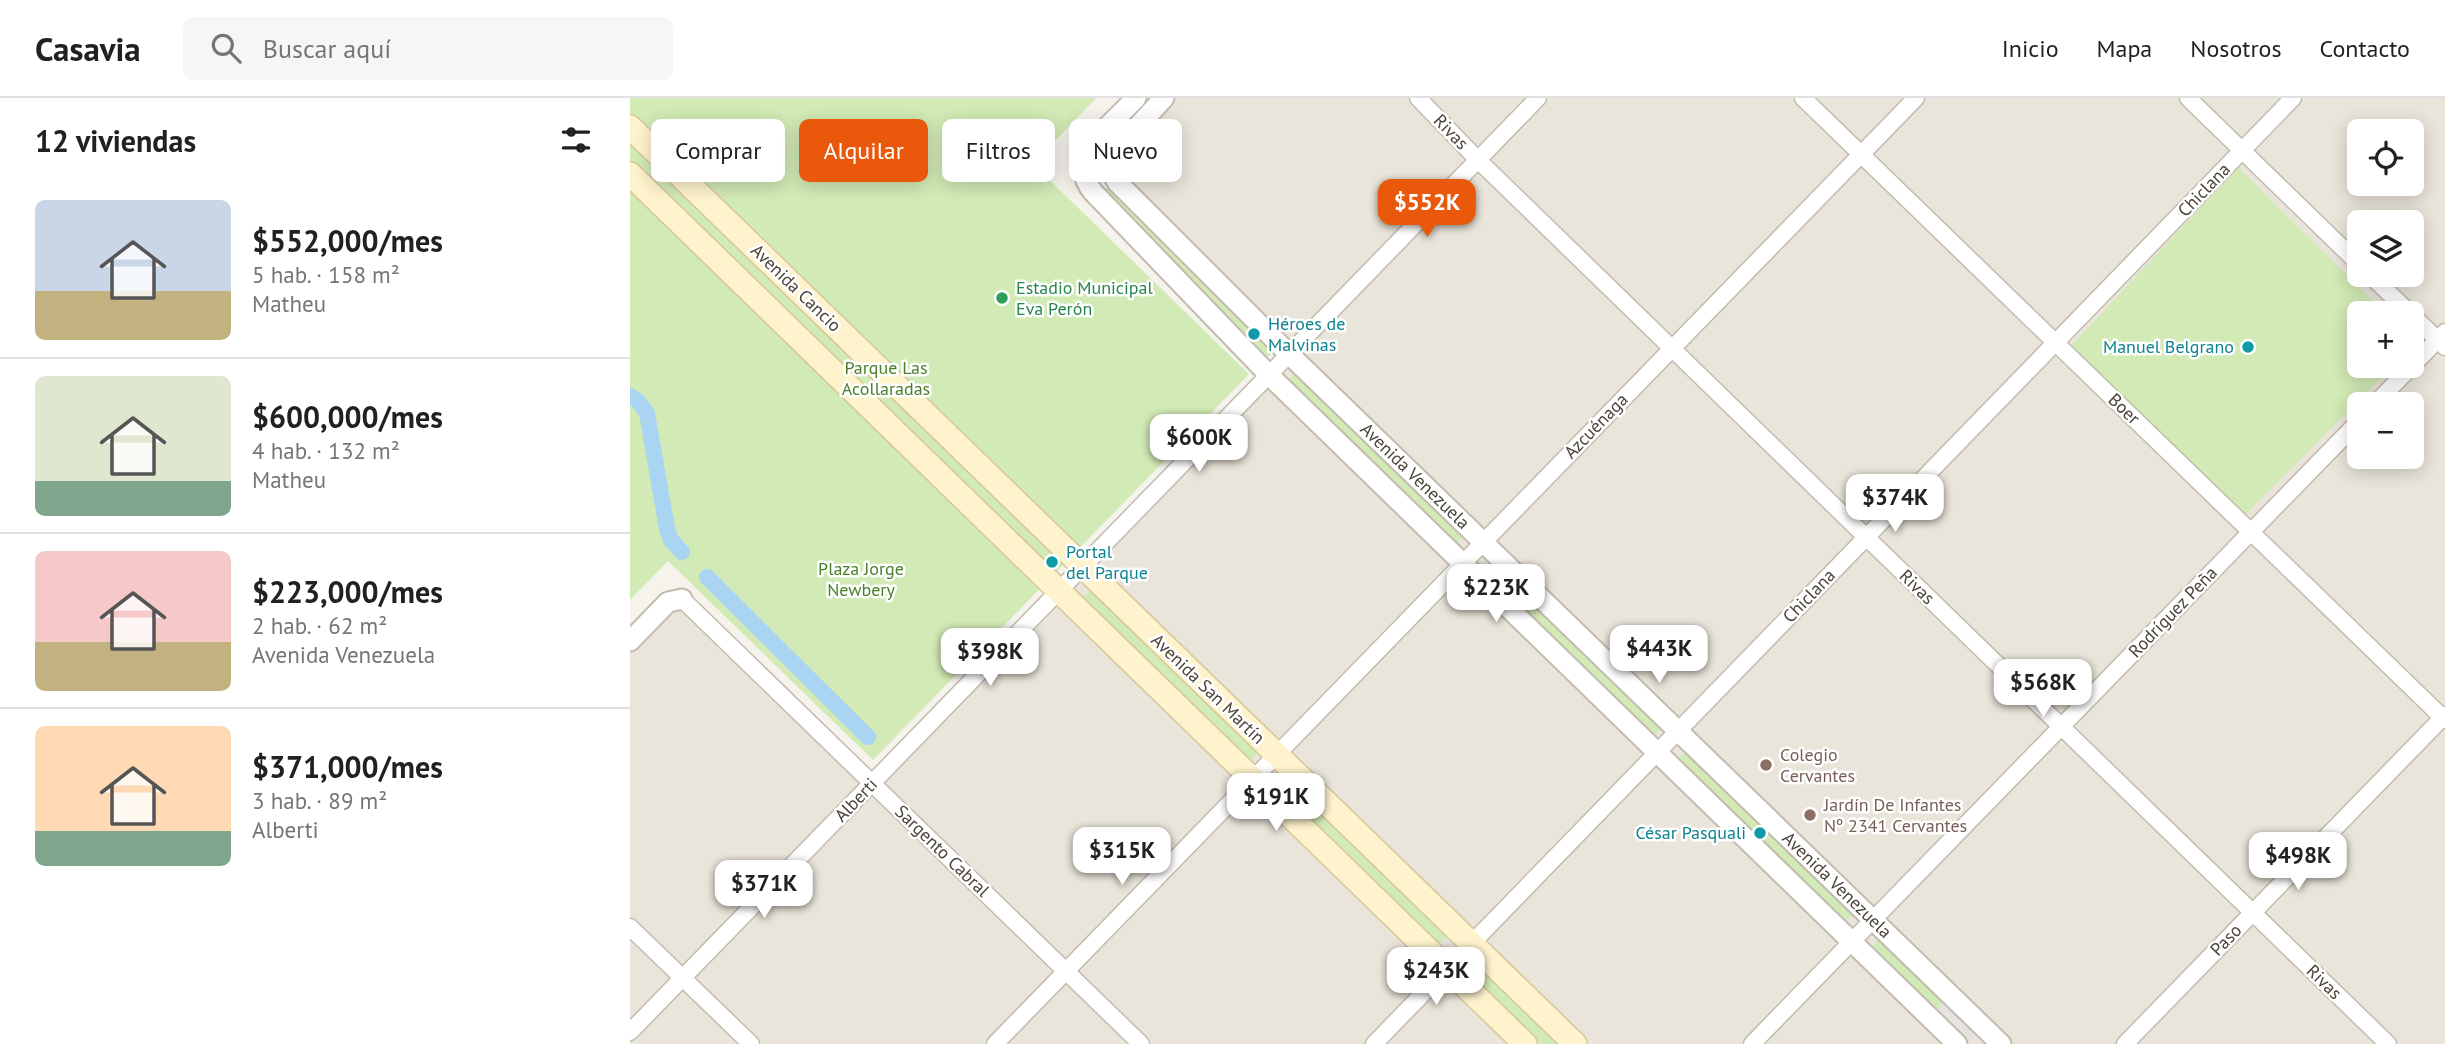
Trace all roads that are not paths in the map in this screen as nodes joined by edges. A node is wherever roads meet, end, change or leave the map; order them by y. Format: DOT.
graph roads {
  1 [pos="1136,98"];
  2 [pos="1164,98"];
  3 [pos="1418,98"];
  4 [pos="1538,98"];
  5 [pos="1803,98"];
  6 [pos="1916,98"];
  7 [pos="2188,98"];
  8 [pos="2293,98"];
  9 [pos="1117,119"];
  10 [pos="1144,119"];
  11 [pos="630,127"];
  12 [pos="651,147"];
  13 [pos="2242,150"];
  14 [pos="1861,154"];
  15 [pos="1478,160"];
  16 [pos="637,180"];
  17 [pos="687,182"];
  18 [pos="1086,182"];
  19 [pos="1117,182"];
  20 [pos="2347,252"];
  21 [pos="2383,287"];
  22 [pos="2397,301"];
  23 [pos="2424,325"];
  24 [pos="2442,340"];
  25 [pos="2056,343"];
  26 [pos="1672,348"];
  27 [pos="1289,354"];
  28 [pos="1269,375"];
  29 [pos="2388,392"];
  30 [pos="2347,433"];
  31 [pos="2250,532"];
  32 [pos="1866,537"];
  33 [pos="1483,542"];
  34 [pos="1463,563"];
  35 [pos="1082,567"];
  36 [pos="1058,591"];
  37 [pos="682,599"];
  38 [pos="630,641"];
  39 [pos="2444,718"];
  40 [pos="2061,727"];
  41 [pos="1678,731"];
  42 [pos="1657,752"];
  43 [pos="1276,755"];
  44 [pos="1252,779"];
  45 [pos="872,783"];
  46 [pos="2253,913"];
  47 [pos="1873,920"];
  48 [pos="630,927"];
  49 [pos="1852,942"];
  50 [pos="1471,944"];
  51 [pos="1447,968"];
  52 [pos="1066,971"];
  53 [pos="683,978"];
  54 [pos="630,1032"];
  55 [pos="751,1044"];
  56 [pos="995,1044"];
  57 [pos="1141,1044"];
  58 [pos="1374,1044"];
  59 [pos="1525,1044"];
  60 [pos="1575,1044"];
  61 [pos="1752,1044"];
  62 [pos="1957,1044"];
  63 [pos="2001,1044"];
  64 [pos="2125,1044"];
  65 [pos="2388,1044"];
  1 -- 9 [label="street"];
  2 -- 10 [label="street"];
  3 -- 15 [label="street, Rivas"];
  4 -- 15 [label="street, Alberti"];
  5 -- 14 [label="street, Boer"];
  6 -- 14 [label="street, Azcuénaga"];
  7 -- 13 [label="street"];
  8 -- 13 [label="street, Chiclana"];
  11 -- 12 [label="main road, Avenida Cancio"];
  13 -- 20 [label="street"];
  13 -- 25 [label="street, Chiclana"];
  14 -- 25 [label="street, Boer"];
  14 -- 26 [label="street, Azcuénaga"];
  15 -- 26 [label="street, Rivas"];
  15 -- 27 [label="street, Alberti"];
  16 -- 36 [label="main road, Avenida Cancio"];
  17 -- 35 [label="main road, Avenida Cancio"];
  18 -- 28 [label="street, Avenida Venezuela"];
  19 -- 27 [label="street, Avenida Venezuela"];
  21 -- 22 [label="street"];
  23 -- 24 [label="street"];
  24 -- 29 [label="street"];
  25 -- 31 [label="street, Boer"];
  25 -- 32 [label="street, Chiclana"];
  26 -- 32 [label="street, Rivas"];
  26 -- 33 [label="street, Azcuénaga"];
  27 -- 28 [label="street, Alberti"];
  27 -- 33 [label="street, Avenida Venezuela"];
  28 -- 34 [label="street, Avenida Venezuela"];
  28 -- 35 [label="street, Alberti"];
  30 -- 31 [label="street, Rodríguez Peña"];
  31 -- 39 [label="street, Boer"];
  31 -- 40 [label="street, Rodríguez Peña"];
  32 -- 40 [label="street, Rivas"];
  32 -- 41 [label="street, Chiclana"];
  33 -- 34 [label="street, Azcuénaga"];
  33 -- 41 [label="street, Avenida Venezuela"];
  34 -- 42 [label="street, Avenida Venezuela"];
  34 -- 43 [label="street, Azcuénaga"];
  35 -- 36 [label="street, Alberti"];
  35 -- 43 [label="main road, Avenida San Martín"];
  36 -- 44 [label="main road, Avenida San Martín"];
  36 -- 45 [label="street, Alberti"];
  37 -- 38 [label="street"];
  37 -- 45 [label="street, Sargento Cabral"];
  39 -- 46 [label="street, Paso"];
  40 -- 46 [label="street, Rivas"];
  40 -- 47 [label="street, Rodríguez Peña"];
  41 -- 42 [label="street, Chiclana"];
  41 -- 47 [label="street, Avenida Venezuela"];
  42 -- 49 [label="street, Avenida Venezuela"];
  42 -- 50 [label="street, Chiclana"];
  43 -- 44 [label="street, Azcuénaga"];
  43 -- 50 [label="main road, Avenida San Martín"];
  44 -- 51 [label="main road, Avenida San Martín"];
  44 -- 52 [label="street, Azcuénaga"];
  45 -- 52 [label="street, Sargento Cabral"];
  45 -- 53 [label="street, Alberti"];
  46 -- 64 [label="street, Paso"];
  46 -- 65 [label="street, Rivas"];
  47 -- 49 [label="street, Rodríguez Peña"];
  47 -- 63 [label="street, Avenida Venezuela"];
  48 -- 53 [label="street"];
  49 -- 61 [label="street, Rodríguez Peña"];
  49 -- 62 [label="street, Avenida Venezuela"];
  50 -- 51 [label="street, Chiclana"];
  50 -- 60 [label="main road, Avenida San Martín"];
  51 -- 58 [label="street, Chiclana"];
  51 -- 59 [label="main road, Avenida San Martín"];
  52 -- 56 [label="street, Azcuénaga"];
  52 -- 57 [label="street, Sargento Cabral"];
  53 -- 54 [label="street, Alberti"];
  53 -- 55 [label="street"];
}
